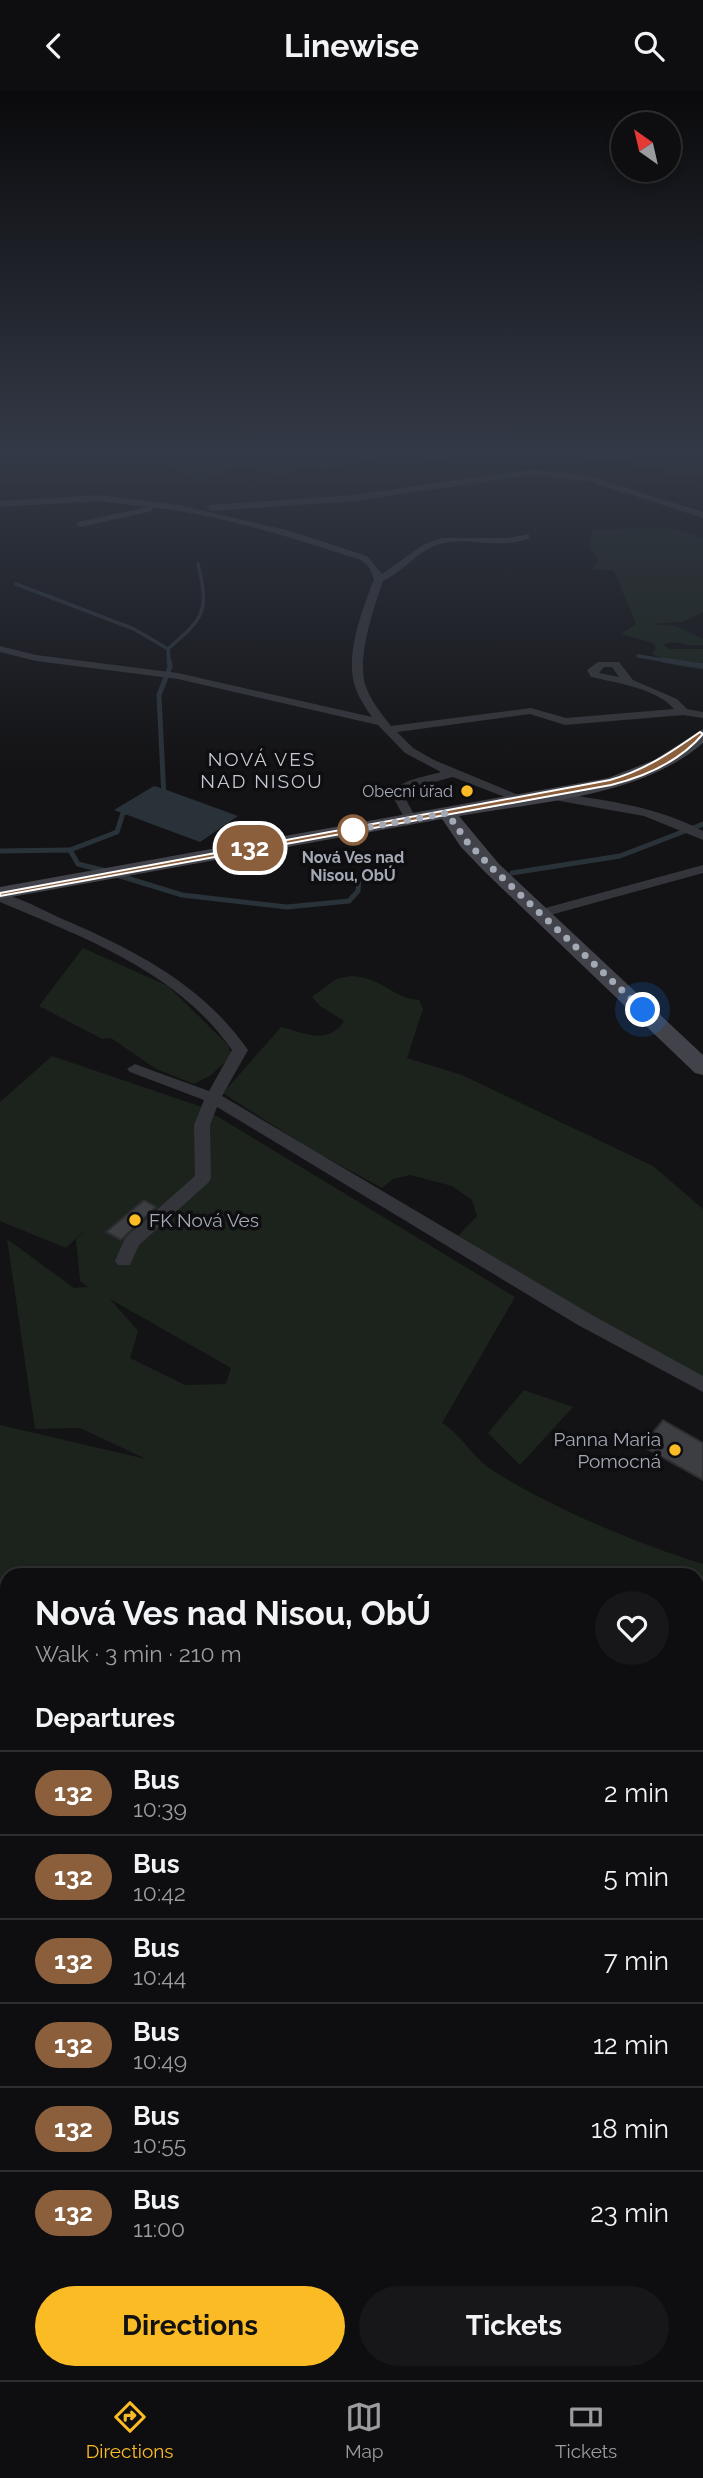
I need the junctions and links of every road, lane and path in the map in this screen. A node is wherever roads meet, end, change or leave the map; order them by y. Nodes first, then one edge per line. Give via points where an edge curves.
1 (357, 555) edge
2 (416, 555) edge
3 (379, 579) junction
4 (0, 649) edge
5 (629, 682) dead end
6 (683, 712) junction
7 (703, 715) edge
8 (386, 727) junction
9 (703, 734) edge
10 (453, 773) junction
11 (547, 796) junction
12 (522, 799) junction
13 (447, 813) junction
14 (411, 820) junction
15 (696, 831) edge
16 (703, 869) edge
17 (498, 874) joint
18 (0, 895) edge
19 (543, 913) junction
20 (703, 1068) edge
21 (135, 1069) dead end
22 (213, 1098) junction
23 (124, 1261) dead end
24 (703, 1385) edge

1 - 3 street via 368,561
2 - 3 street
3 - 8 street via 357,676
4 - 8 street via 45,661 116,666 191,679
5 - 6 street via 673,701
6 - 7 street
6 - 8 street via 565,722 531,711
8 - 10 street via 399,744
9 - 11 street via 688,748 641,774
10 - 12 street
10 - 14 street via 404,786 397,793
11 - 12 street
11 - 15 street via 636,810
12 - 13 street
13 - 14 street
13 - 17 street
14 - 18 street
16 - 19 street
17 - 19 street
18 - 22 street via 110,944 170,981 216,1019 240,1050
19 - 20 street
21 - 22 street
22 - 23 street via 202,1125 204,1178 131,1242
22 - 24 street via 573,1313

